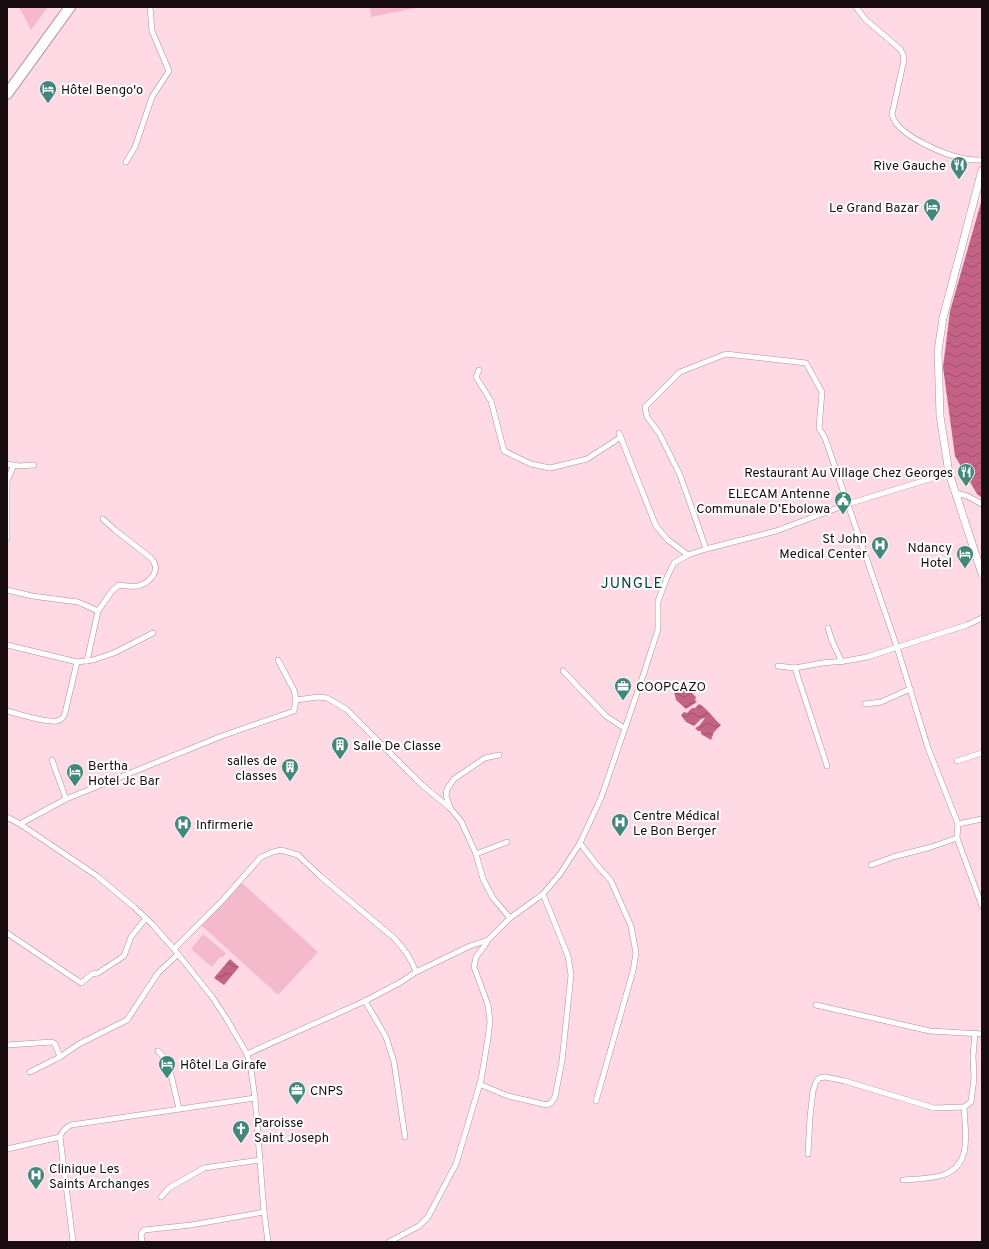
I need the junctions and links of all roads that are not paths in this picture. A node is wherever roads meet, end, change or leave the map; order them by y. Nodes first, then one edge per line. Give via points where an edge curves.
1 (65, 7) edge
2 (70, 7) edge
3 (150, 7) edge
4 (856, 7) edge
5 (62, 19) junction
6 (7, 94) edge
7 (982, 160) edge
8 (126, 162) dead end
9 (982, 170) edge
10 (479, 370) dead end
11 (7, 464) edge
12 (14, 465) junction
13 (34, 465) dead end
14 (949, 473) junction
15 (7, 482) edge
16 (955, 492) junction
17 (848, 504) junction
18 (982, 504) edge
19 (103, 519) dead end
20 (7, 538) edge
21 (706, 549) junction
22 (688, 555) junction
23 (982, 574) edge
24 (7, 590) edge
25 (98, 611) junction
26 (982, 618) edge
27 (828, 628) dead end
28 (153, 633) dead end
29 (7, 645) edge
30 (897, 647) junction
31 (278, 660) dead end
32 (87, 661) junction
33 (77, 662) junction
34 (842, 662) junction
35 (778, 666) dead end
36 (795, 668) junction
37 (563, 671) dead end
38 (910, 689) junction
39 (296, 700) junction
40 (865, 704) dead end
41 (7, 711) edge
42 (624, 728) junction
43 (982, 753) edge
44 (499, 755) dead end
45 (52, 760) dead end
46 (957, 761) dead end
47 (827, 766) dead end
48 (66, 799) junction
49 (450, 808) junction
50 (8, 820) edge
51 (982, 820) edge
52 (20, 824) junction
53 (958, 824) junction
54 (957, 838) junction
55 (507, 842) dead end
56 (580, 843) junction
57 (476, 854) junction
58 (871, 865) dead end
59 (543, 894) junction
60 (982, 906) edge
61 (146, 918) junction
62 (510, 918) junction
63 (7, 933) edge
64 (488, 940) junction
65 (176, 952) junction
66 (416, 972) junction
67 (365, 1001) junction
68 (816, 1004) dead end
69 (975, 1033) junction
70 (982, 1034) edge
71 (7, 1044) edge
72 (158, 1051) dead end
73 (247, 1054) junction
74 (60, 1057) junction
75 (30, 1072) dead end
76 (479, 1084) junction
77 (255, 1098) junction
78 (596, 1101) dead end
79 (964, 1107) junction
80 (179, 1109) junction
81 (60, 1137) junction
82 (406, 1137) dead end
83 (7, 1149) edge
84 (808, 1154) dead end
85 (260, 1160) junction
86 (903, 1180) dead end
87 (161, 1197) dead end
88 (264, 1212) junction
89 (73, 1242) edge
90 (142, 1242) edge
91 (268, 1242) edge
92 (389, 1242) edge

1 - 5 highway
2 - 5 highway
3 - 8 street via 152,31 169,71 152,97 136,146
4 - 7 street via 865,19 903,54 904,60 892,114 897,124 916,140 940,152 966,159
5 - 6 highway
9 - 14 street via 939,338 940,416
10 - 22 street via 476,377 491,401 504,451 524,461 550,468 587,459 620,435 656,526 668,540
11 - 12 street
12 - 13 street
12 - 15 street
14 - 16 street
14 - 17 street
15 - 20 street
16 - 18 street
16 - 23 street
17 - 21 street via 776,531
17 - 21 street via 825,438 819,428 822,392 806,363 726,354 680,372 645,407 647,417 659,433 680,475
17 - 30 street
19 - 25 street via 152,558 156,569 153,577 145,583 115,587
21 - 22 street
22 - 42 street via 674,563 658,601 658,629
24 - 25 street via 78,602
25 - 32 street
26 - 30 street via 968,625
27 - 34 street
28 - 32 street via 114,653
29 - 33 street
30 - 34 street
30 - 38 street
31 - 39 street via 294,690
32 - 33 street
33 - 41 street via 65,713 58,721
34 - 36 street
35 - 36 street
36 - 47 street
37 - 42 street via 606,716
38 - 40 street via 881,702
38 - 53 street via 928,748
39 - 48 street via 294,711 222,736
39 - 49 street via 327,698 346,709 422,785
42 - 56 street via 600,798
43 - 46 street
44 - 49 street via 485,758 454,779 446,795
45 - 48 street
48 - 52 street
49 - 57 street via 461,821
50 - 52 street
51 - 53 street
52 - 61 street via 97,876
53 - 54 street
54 - 58 street
54 - 60 street
55 - 57 street
56 - 59 street via 560,874
56 - 78 street via 611,881 632,926 636,953 633,972
57 - 62 street via 483,879 493,898
59 - 62 street
59 - 76 street via 568,956 571,976 562,1061 555,1097 547,1105 508,1096
61 - 63 street via 131,937 124,956 81,983
61 - 65 street
62 - 64 street
64 - 66 street
64 - 76 street via 474,962 488,1005 490,1021
65 - 66 street via 261,857 281,850 298,856 394,938 411,959
65 - 73 street via 213,998
65 - 74 street via 158,973 127,1020 79,1044
66 - 67 street
67 - 73 street
67 - 82 street via 386,1037 394,1062
68 - 69 street via 930,1031
69 - 70 street
69 - 79 street via 971,1102
71 - 74 street via 52,1042
72 - 80 street via 168,1062
73 - 77 street
74 - 75 street
76 - 92 street via 456,1164 428,1217 419,1226
77 - 80 street
77 - 85 street
79 - 84 street via 934,1108 825,1076 819,1078 813,1091
79 - 86 street via 965,1145 960,1164 942,1175
80 - 81 street via 70,1125 62,1131
81 - 83 street
81 - 89 street
85 - 87 street via 204,1168 169,1188
85 - 88 street
88 - 90 street via 191,1225 144,1230 141,1234
88 - 91 street

